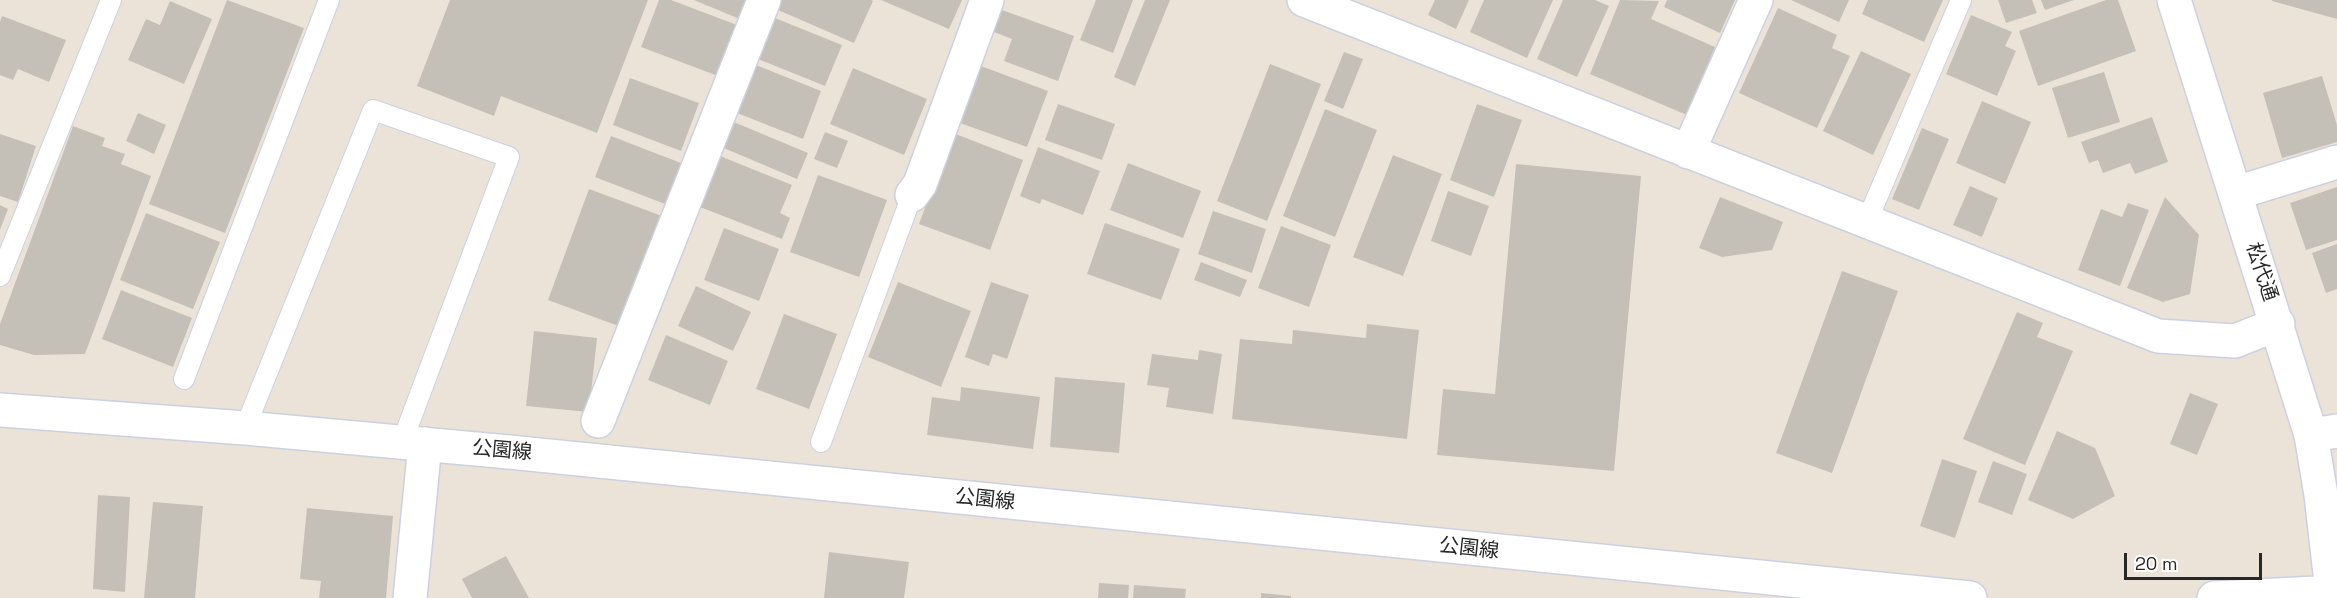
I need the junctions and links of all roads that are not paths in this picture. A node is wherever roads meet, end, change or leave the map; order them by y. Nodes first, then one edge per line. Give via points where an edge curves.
1 (111, 0) edge
2 (329, 0) edge
3 (764, 0) edge
4 (987, 0) edge
5 (1304, 0) edge
6 (1756, 0) edge
7 (1961, 0) edge
8 (2174, 0) edge
9 (1343, 7) edge
10 (1688, 152) junction
11 (2337, 162) edge
12 (2236, 193) junction
13 (912, 195) joint
14 (1867, 220) junction
15 (0, 276) edge
16 (2278, 324) junction
17 (184, 379) dead end
18 (0, 410) edge
19 (598, 421) dead end
20 (245, 428) junction
21 (2324, 433) edge
22 (821, 442) dead end
23 (413, 443) junction
24 (2334, 592) edge
25 (2235, 597) edge
26 (410, 598) edge
27 (1970, 598) edge
28 (2214, 598) edge

1 - 15 lane
2 - 17 lane
3 - 19 street
4 - 13 street via 920,184
5 - 9 street
6 - 10 street
7 - 14 lane
8 - 12 street, 松代通
9 - 10 street
10 - 14 street
11 - 12 street
12 - 16 street, 松代通
13 - 22 lane
14 - 16 street via 2158,336 2235,341
16 - 21 street, 松代通
18 - 20 street, 公園線
20 - 23 street, 公園線
20 - 23 lane via 373,110 509,157
21 - 24 street, 松代通 via 2327,549
23 - 26 street
23 - 27 street, 公園線
24 - 25 street
25 - 28 street

